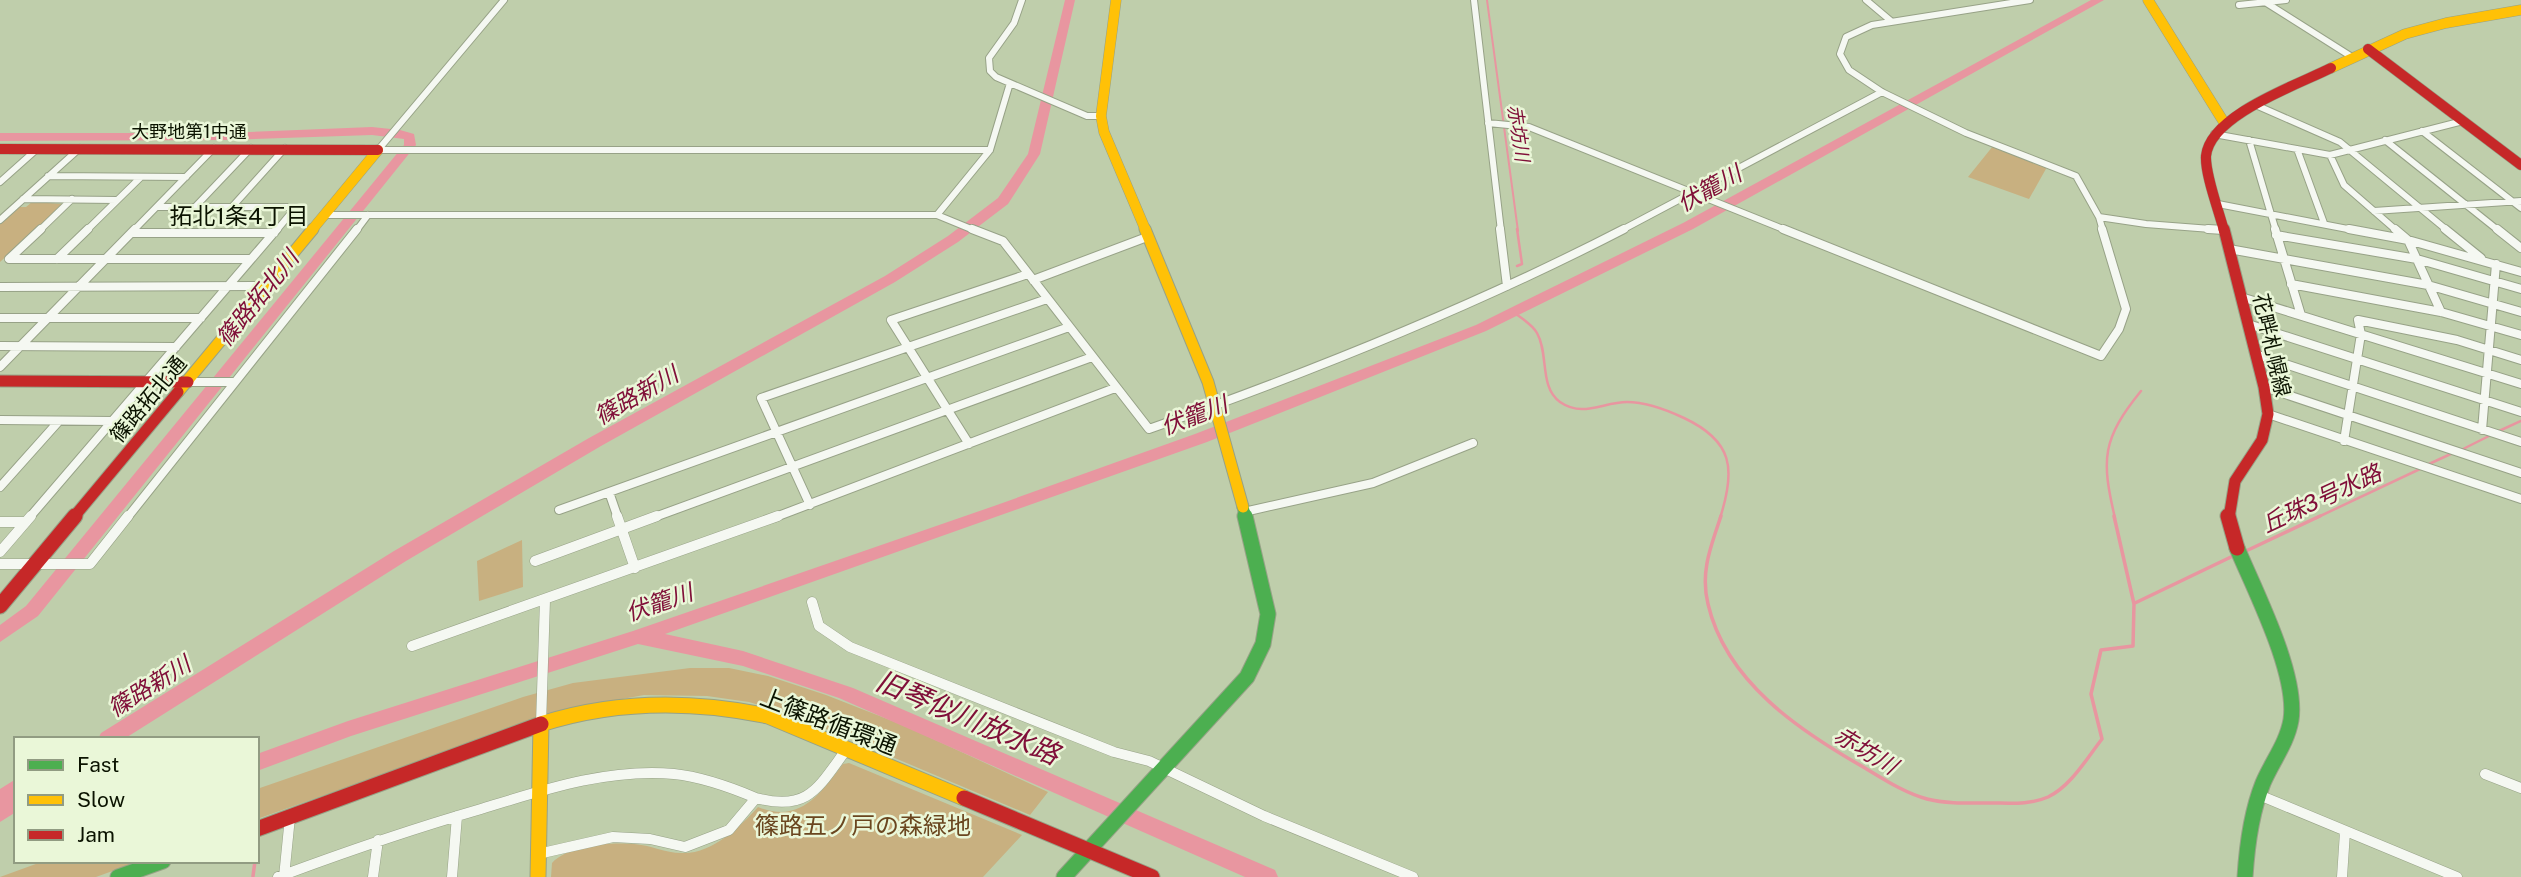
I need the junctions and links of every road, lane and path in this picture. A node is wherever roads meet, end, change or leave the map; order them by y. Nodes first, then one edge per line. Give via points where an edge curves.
1 (504, 0) edge
2 (1022, 0) edge
3 (1116, 0) edge
4 (1474, 0) edge
5 (1866, 0) edge
6 (2030, 0) edge
7 (2148, 0) edge
8 (2279, 0) edge
9 (2286, 0) edge
10 (2250, 2) edge
11 (2265, 2) junction
12 (2239, 5) dead end
13 (2521, 10) edge
14 (1891, 21) junction
15 (2368, 49) junction
16 (2352, 57) junction
17 (1014, 84) junction
18 (1886, 94) junction
19 (2258, 106) junction
20 (1101, 116) junction
21 (2463, 121) junction
22 (1488, 123) junction
23 (2225, 124) junction
24 (2422, 131) junction
25 (2214, 134) junction
26 (2249, 140) junction
27 (2385, 140) junction
28 (80, 148) junction
29 (214, 148) junction
30 (251, 148) junction
31 (285, 148) junction
32 (0, 149) edge
33 (37, 149) junction
34 (990, 149) junction
35 (2297, 149) junction
36 (378, 150) junction
37 (2350, 150) junction
38 (2330, 155) junction
39 (2521, 165) edge
40 (48, 176) junction
41 (141, 177) junction
42 (186, 177) junction
43 (0, 182) edge
44 (1695, 194) junction
45 (23, 199) junction
46 (72, 199) junction
47 (117, 200) junction
48 (2517, 202) edge
49 (2217, 204) junction
50 (2468, 205) junction
51 (157, 207) junction
52 (195, 207) junction
53 (232, 207) junction
54 (2420, 208) junction
55 (2521, 208) edge
56 (2374, 211) junction
57 (2269, 213) junction
58 (326, 215) junction
59 (365, 215) junction
60 (937, 215) junction
61 (2099, 216) junction
62 (0, 220) edge
63 (2324, 223) junction
64 (2224, 230) junction
65 (132, 233) junction
66 (274, 233) junction
67 (2276, 235) junction
68 (1147, 237) junction
69 (2408, 240) junction
70 (2229, 248) junction
71 (2521, 248) edge
72 (57, 259) junction
73 (251, 259) junction
74 (2284, 259) junction
75 (2417, 259) junction
76 (105, 260) junction
77 (2483, 260) junction
78 (2496, 264) junction
79 (2521, 272) edge
80 (1031, 277) junction
81 (2494, 281) junction
82 (2291, 284) junction
83 (2428, 285) junction
84 (267, 286) junction
85 (1507, 286) junction
86 (0, 287) edge
87 (78, 287) junction
88 (228, 287) junction
89 (2521, 289) edge
90 (2241, 297) junction
91 (1047, 299) junction
92 (2493, 303) junction
93 (2441, 312) junction
94 (2521, 312) edge
95 (2301, 315) junction
96 (0, 318) edge
97 (48, 318) junction
98 (201, 318) junction
99 (2248, 324) junction
100 (2491, 326) junction
101 (1069, 327) junction
102 (2361, 334) junction
103 (2521, 335) edge
104 (0, 346) edge
105 (20, 346) junction
106 (176, 348) junction
107 (908, 348) junction
108 (2489, 350) junction
109 (2255, 354) junction
110 (1091, 357) junction
111 (2357, 359) junction
112 (2521, 360) edge
113 (0, 367) edge
114 (2488, 374) junction
115 (929, 378) junction
116 (0, 381) edge
117 (146, 382) junction
118 (188, 382) junction
119 (232, 382) junction
120 (2521, 384) edge
121 (2264, 387) junction
122 (2353, 387) junction
123 (1115, 388) junction
124 (2486, 400) junction
125 (1215, 406) junction
126 (948, 410) junction
127 (2521, 412) edge
128 (2268, 415) junction
129 (2348, 415) junction
130 (59, 421) junction
131 (113, 421) junction
132 (1, 422) edge
133 (2486, 431) junction
134 (777, 433) junction
135 (2344, 441) junction
136 (2521, 442) edge
137 (1473, 443) dead end
138 (969, 444) junction
139 (793, 466) junction
140 (2521, 473) edge
141 (0, 487) edge
142 (609, 492) junction
143 (2521, 499) edge
144 (810, 505) junction
145 (559, 510) dead end
146 (1244, 512) junction
147 (0, 522) edge
148 (26, 522) junction
149 (622, 529) junction
150 (0, 552) edge
151 (535, 561) dead end
152 (0, 564) edge
153 (35, 564) junction
154 (635, 568) junction
155 (545, 600) junction
156 (812, 603) dead end
157 (1, 604) edge
158 (412, 646) dead end
159 (541, 724) junction
160 (846, 750) junction
161 (1164, 769) junction
162 (2485, 774) dead end
163 (2521, 788) edge
164 (540, 791) junction
165 (2259, 795) junction
166 (756, 798) junction
167 (457, 816) junction
168 (290, 817) junction
169 (259, 828) edge
170 (2345, 832) junction
171 (377, 840) junction
172 (1088, 850) junction
173 (538, 854) junction
174 (157, 863) edge
175 (282, 876) edge
176 (118, 877) edge
177 (373, 877) edge
178 (452, 877) edge
179 (538, 877) edge
180 (1064, 877) edge
181 (1153, 877) edge
182 (1413, 877) edge
183 (2245, 877) edge
184 (2342, 877) edge
185 (2457, 877) edge

1 - 36 street
2 - 17 street via 1013,24 986,65 996,77
3 - 20 street
4 - 22 street
5 - 14 street
6 - 14 street
7 - 23 street
8 - 9 street
8 - 11 street
10 - 11 street
10 - 12 street
11 - 16 street
13 - 15 street via 2426,28
14 - 18 street via 1852,32 1840,54 1849,70
15 - 16 street
15 - 21 street
16 - 19 street
17 - 20 street via 1084,114
17 - 34 street
18 - 44 street via 1840,112
18 - 61 street via 2076,176
19 - 23 street
19 - 37 street
20 - 68 street via 1107,144
21 - 24 street
21 - 39 street
22 - 44 street via 1529,127
22 - 85 street
23 - 25 street
24 - 27 street
24 - 48 street
25 - 26 street
25 - 49 street, 花畔札幌線 via 2206,160
26 - 35 street
26 - 57 street
27 - 37 street
27 - 50 street
28 - 29 street, 大野地第1中通
28 - 33 street, 大野地第1中通
28 - 40 street
29 - 30 street, 大野地第1中通
29 - 42 street
30 - 31 street, 大野地第1中通
30 - 52 street
31 - 36 street, 大野地第1中通
31 - 53 street
32 - 33 street, 大野地第1中通
33 - 43 street
34 - 36 street
34 - 60 street
35 - 38 street
35 - 63 street
36 - 58 street, 篠路拓北通
37 - 38 street
37 - 54 street
38 - 56 street via 2344,186
40 - 41 street
40 - 45 street
41 - 42 street
41 - 47 street
42 - 51 street
44 - 61 street via 2101,356 2126,309
44 - 85 street
45 - 46 street
45 - 62 street
46 - 47 street
46 - 72 street via 9,259
47 - 72 street
48 - 50 street
48 - 55 street
49 - 57 street
49 - 64 street, 花畔札幌線
50 - 54 street
50 - 71 street
51 - 52 street
51 - 65 street
52 - 53 street
53 - 66 street via 296,207
54 - 56 street
54 - 77 street
56 - 69 street
57 - 63 street
57 - 67 street
58 - 59 street
58 - 84 street, 篠路拓北通
59 - 60 street
59 - 119 street
60 - 80 street via 1000,240
61 - 64 street
63 - 69 street
64 - 70 street, 花畔札幌線
65 - 66 street
65 - 76 street
66 - 73 street
67 - 74 street
67 - 75 street
68 - 80 street
68 - 125 street via 1187,327
69 - 75 street
69 - 77 street
70 - 74 street
70 - 90 street, 花畔札幌線
72 - 76 street
73 - 76 street
73 - 88 street
74 - 82 street
74 - 83 street
75 - 81 street
75 - 83 street
76 - 87 street
77 - 78 street
78 - 79 street
78 - 81 street
80 - 91 street
80 - 107 street via 891,320
81 - 89 street
81 - 92 street
82 - 93 street
82 - 95 street
83 - 92 street
83 - 93 street
84 - 88 street
84 - 118 street, 篠路拓北通
85 - 125 street
86 - 87 street
87 - 88 street
87 - 97 street
88 - 98 street
90 - 95 street
90 - 99 street, 花畔札幌線
91 - 101 street
91 - 107 street
92 - 94 street
92 - 100 street
93 - 100 street
95 - 102 street
96 - 97 street
97 - 98 street
97 - 105 street
98 - 106 street
99 - 109 street, 花畔札幌線
99 - 111 street
100 - 103 street
100 - 108 street
101 - 110 street
101 - 115 street
102 - 108 street via 2358,320
102 - 111 street
102 - 114 street
104 - 105 street
105 - 106 street
105 - 113 street
106 - 117 street
107 - 115 street
107 - 134 street via 761,398
108 - 112 street
108 - 114 street
109 - 121 street, 花畔札幌線
109 - 122 street
110 - 123 street
110 - 126 street
111 - 122 street
111 - 124 street
114 - 120 street
114 - 124 street
115 - 126 street
115 - 134 street
116 - 117 street
117 - 118 street
117 - 131 street
118 - 119 street
118 - 153 street, 篠路拓北通
119 - 153 street via 90,564
121 - 128 street, 花畔札幌線
121 - 129 street
122 - 129 street
122 - 133 street
123 - 125 street via 1149,429
123 - 138 street
124 - 127 street
124 - 133 street
125 - 146 street
126 - 138 street
126 - 139 street
128 - 135 street
128 - 165 street, 花畔札幌線 via 2262,440 2231,492 2228,515 2286,674 2292,711 2283,747
129 - 135 street
129 - 140 street
130 - 131 street
130 - 132 street
130 - 141 street
131 - 148 street
133 - 136 street
134 - 139 street
134 - 142 street
135 - 143 street
137 - 146 street via 1357,488
138 - 144 street
139 - 144 street
139 - 149 street
142 - 145 street
142 - 149 street
144 - 154 street
146 - 161 street via 1268,614 1263,644 1247,677
147 - 148 street
148 - 150 street
149 - 151 street
149 - 154 street
152 - 153 street
153 - 157 street, 篠路拓北通
154 - 155 street
155 - 158 street
155 - 159 street
156 - 161 street via 819,626 850,647
159 - 160 street, 上篠路循環通 via 643,702 693,702 768,716
159 - 164 street
159 - 168 street, 上篠路循環通
160 - 166 street via 810,797 780,806
160 - 172 street, 上篠路循環通
161 - 172 street
161 - 182 street
162 - 163 street
164 - 166 street via 628,773 674,774 712,780
164 - 167 street
164 - 173 street
165 - 170 street
165 - 183 street, 花畔札幌線 via 2248,829
166 - 173 street via 729,830 685,847 613,837
167 - 171 street
167 - 178 street
168 - 169 street, 上篠路循環通
168 - 175 street
170 - 184 street
170 - 185 street
171 - 175 street
171 - 177 street
172 - 180 street
172 - 181 street, 上篠路循環通
173 - 179 street
174 - 176 street

